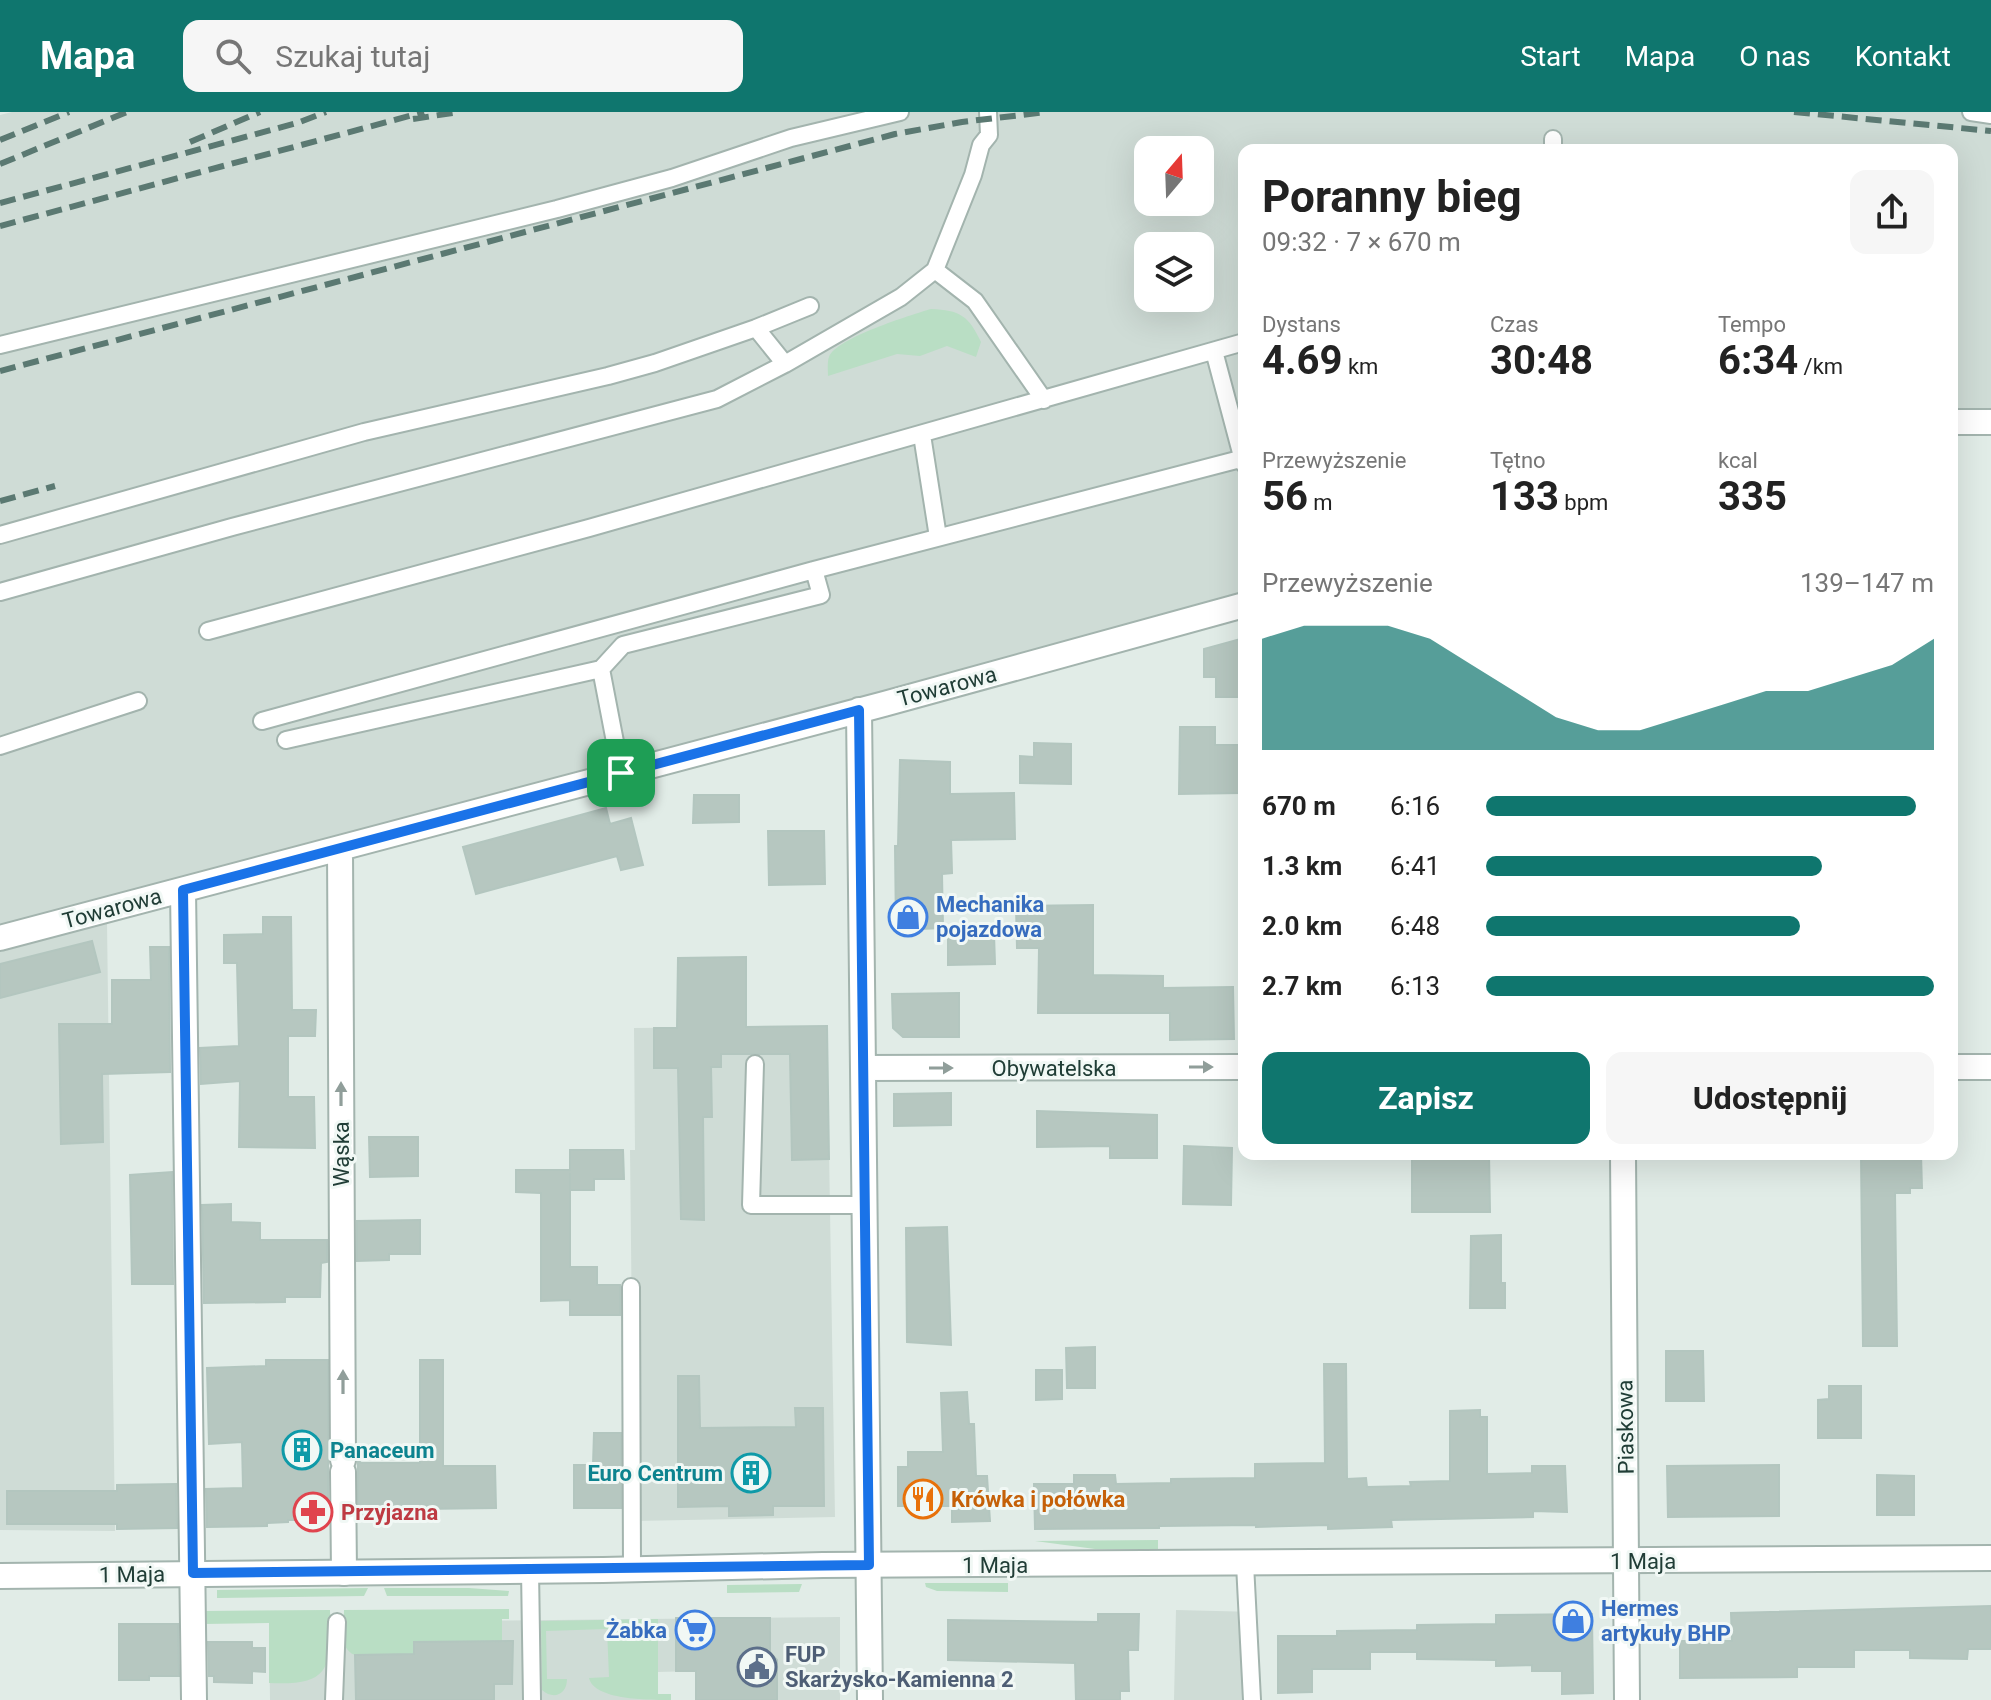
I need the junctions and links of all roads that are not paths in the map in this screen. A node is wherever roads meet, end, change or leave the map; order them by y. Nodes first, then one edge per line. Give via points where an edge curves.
1 (900, 112) edge
2 (988, 112) edge
3 (1971, 112) edge
4 (1991, 115) edge
5 (935, 270) junction
6 (810, 306) dead end
7 (756, 328) junction
8 (1238, 344) edge
9 (0, 345) edge
10 (1214, 351) junction
11 (785, 364) junction
12 (1044, 400) junction
13 (1958, 422) edge
14 (1991, 422) edge
15 (922, 435) junction
16 (1238, 438) edge
17 (1238, 462) edge
18 (0, 535) edge
19 (938, 537) junction
20 (814, 570) junction
21 (0, 592) edge
22 (1238, 607) edge
23 (208, 631) dead end
24 (601, 669) junction
25 (138, 701) dead end
26 (859, 710) junction
27 (262, 721) dead end
28 (286, 740) dead end
29 (0, 746) edge
30 (621, 773) junction
31 (340, 848) junction
32 (183, 890) junction
33 (0, 938) edge
34 (755, 1064) dead end
35 (1238, 1067) edge
36 (1958, 1067) edge
37 (1991, 1067) edge
38 (863, 1068) junction
39 (1623, 1160) edge
40 (864, 1205) junction
41 (631, 1287) dead end
42 (1991, 1558) edge
43 (1626, 1561) junction
44 (1245, 1564) junction
45 (869, 1565) junction
46 (632, 1569) junction
47 (530, 1570) junction
48 (193, 1573) junction
49 (344, 1573) junction
50 (0, 1576) edge
51 (337, 1622) dead end
52 (194, 1700) edge
53 (334, 1700) edge
54 (532, 1700) edge
55 (870, 1700) edge
56 (1252, 1700) edge
57 (1627, 1700) edge

1 - 9 lane via 791,138 557,209
2 - 5 lane via 989,135
3 - 4 lane
5 - 11 lane via 901,297
5 - 12 lane via 975,301
6 - 7 lane
7 - 11 lane
7 - 18 lane via 620,373 364,432
8 - 10 lane
10 - 12 lane
10 - 16 lane
11 - 21 lane via 717,399
12 - 15 lane
13 - 14 street
15 - 19 lane
15 - 23 lane
17 - 19 lane
19 - 20 lane
20 - 24 lane via 821,595 623,645
20 - 27 lane
22 - 26 street, Towarowa
24 - 28 lane
24 - 30 lane
25 - 29 lane
26 - 30 street, Towarowa
26 - 38 street
30 - 31 street, Towarowa
31 - 32 street, Towarowa
49 -> 31 street, Wąska
32 - 33 street, Towarowa
32 - 48 street
34 - 40 lane via 751,1205
38 -> 35 street, Obywatelska
36 - 37 street
38 - 40 street
39 - 43 street, Piaskowa
40 - 45 street
41 - 46 lane
42 - 43 street, 1 Maja
43 - 44 street, 1 Maja
43 - 57 street, Piaskowa
44 - 45 street, 1 Maja
44 - 56 lane
45 - 46 street, 1 Maja
45 - 55 street
46 - 47 street, 1 Maja
47 - 49 street, 1 Maja
47 - 54 lane
48 - 49 street, 1 Maja
48 - 50 street, 1 Maja
48 - 52 street
51 - 53 lane

